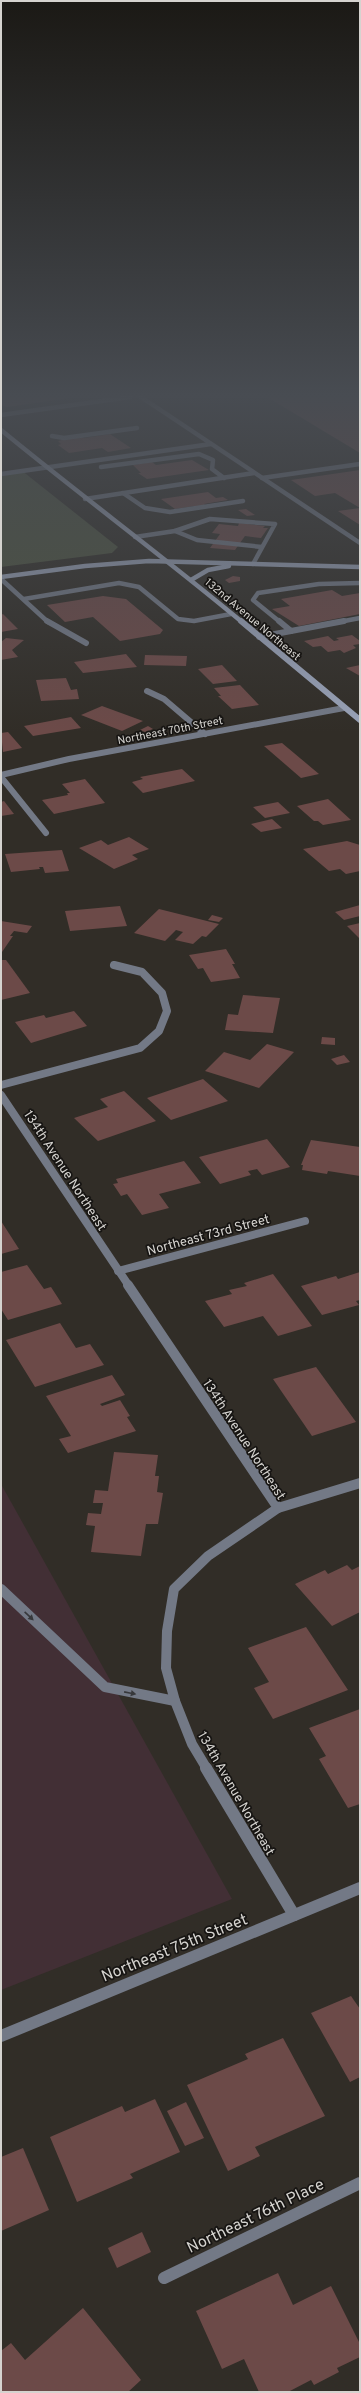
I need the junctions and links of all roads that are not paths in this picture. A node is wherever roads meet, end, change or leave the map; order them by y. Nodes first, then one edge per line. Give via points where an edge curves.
1 (99, 509) edge
2 (149, 509) edge
3 (192, 509) edge
4 (308, 509) edge
5 (175, 531) junction
6 (135, 536) junction
7 (360, 543) edge
8 (262, 547) junction
9 (169, 561) junction
10 (243, 564) junction
11 (254, 564) junction
12 (360, 568) edge
13 (1, 578) edge
14 (191, 580) junction
15 (360, 583) edge
16 (24, 599) junction
17 (231, 614) junction
18 (360, 618) edge
19 (291, 631) junction
20 (259, 637) junction
21 (86, 644) dead end
22 (147, 691) dead end
23 (344, 708) junction
24 (360, 720) edge
25 (205, 734) junction
26 (1, 776) edge
27 (46, 833) dead end
28 (114, 965) dead end
29 (1, 1085) edge
30 (1, 1095) edge
31 (305, 1221) dead end
32 (118, 1271) junction
33 (360, 1483) edge
34 (278, 1508) junction
35 (1, 1589) edge
36 (174, 1701) junction
37 (360, 1888) edge
38 (294, 1915) junction
39 (1, 2036) edge
40 (360, 2182) edge
41 (164, 2278) dead end

1 - 6 main road, 132nd Avenue Northeast
2 - 3 street via 170,512
4 - 7 street
5 - 6 street
5 - 8 street via 197,540
5 - 8 street via 210,519 275,524
6 - 9 main road, 132nd Avenue Northeast
8 - 11 street
9 - 10 main road
9 - 13 main road via 80,566
9 - 14 main road, 132nd Avenue Northeast
10 - 11 main road
10 - 14 main road via 208,570
11 - 12 main road
13 - 16 street
14 - 17 main road, 132nd Avenue Northeast
15 - 19 street via 319,584 258,593 253,600
16 - 17 street via 119,583 139,586 178,619 194,621
16 - 21 street via 53,626
17 - 20 main road, 132nd Avenue Northeast
18 - 19 street
19 - 20 street
20 - 23 main road, 132nd Avenue Northeast
22 - 25 street via 164,700
23 - 24 main road, 132nd Avenue Northeast
23 - 25 street, Northeast 70th Street
25 - 26 street, Northeast 70th Street
26 - 27 street
28 - 29 street via 142,972 162,993 167,1011 159,1031 140,1048
30 - 32 street, 134th Avenue Northeast
31 - 32 street, Northeast 73rd Street
32 - 34 street, 134th Avenue Northeast
33 - 34 street
34 - 36 street, 134th Avenue Northeast via 208,1556 174,1588 167,1630 166,1668
35 -> 36 street via 105,1688
36 - 38 street, 134th Avenue Northeast via 192,1744
37 - 38 street, Northeast 75th Street
38 - 39 street, Northeast 75th Street
40 - 41 street, Northeast 76th Place

